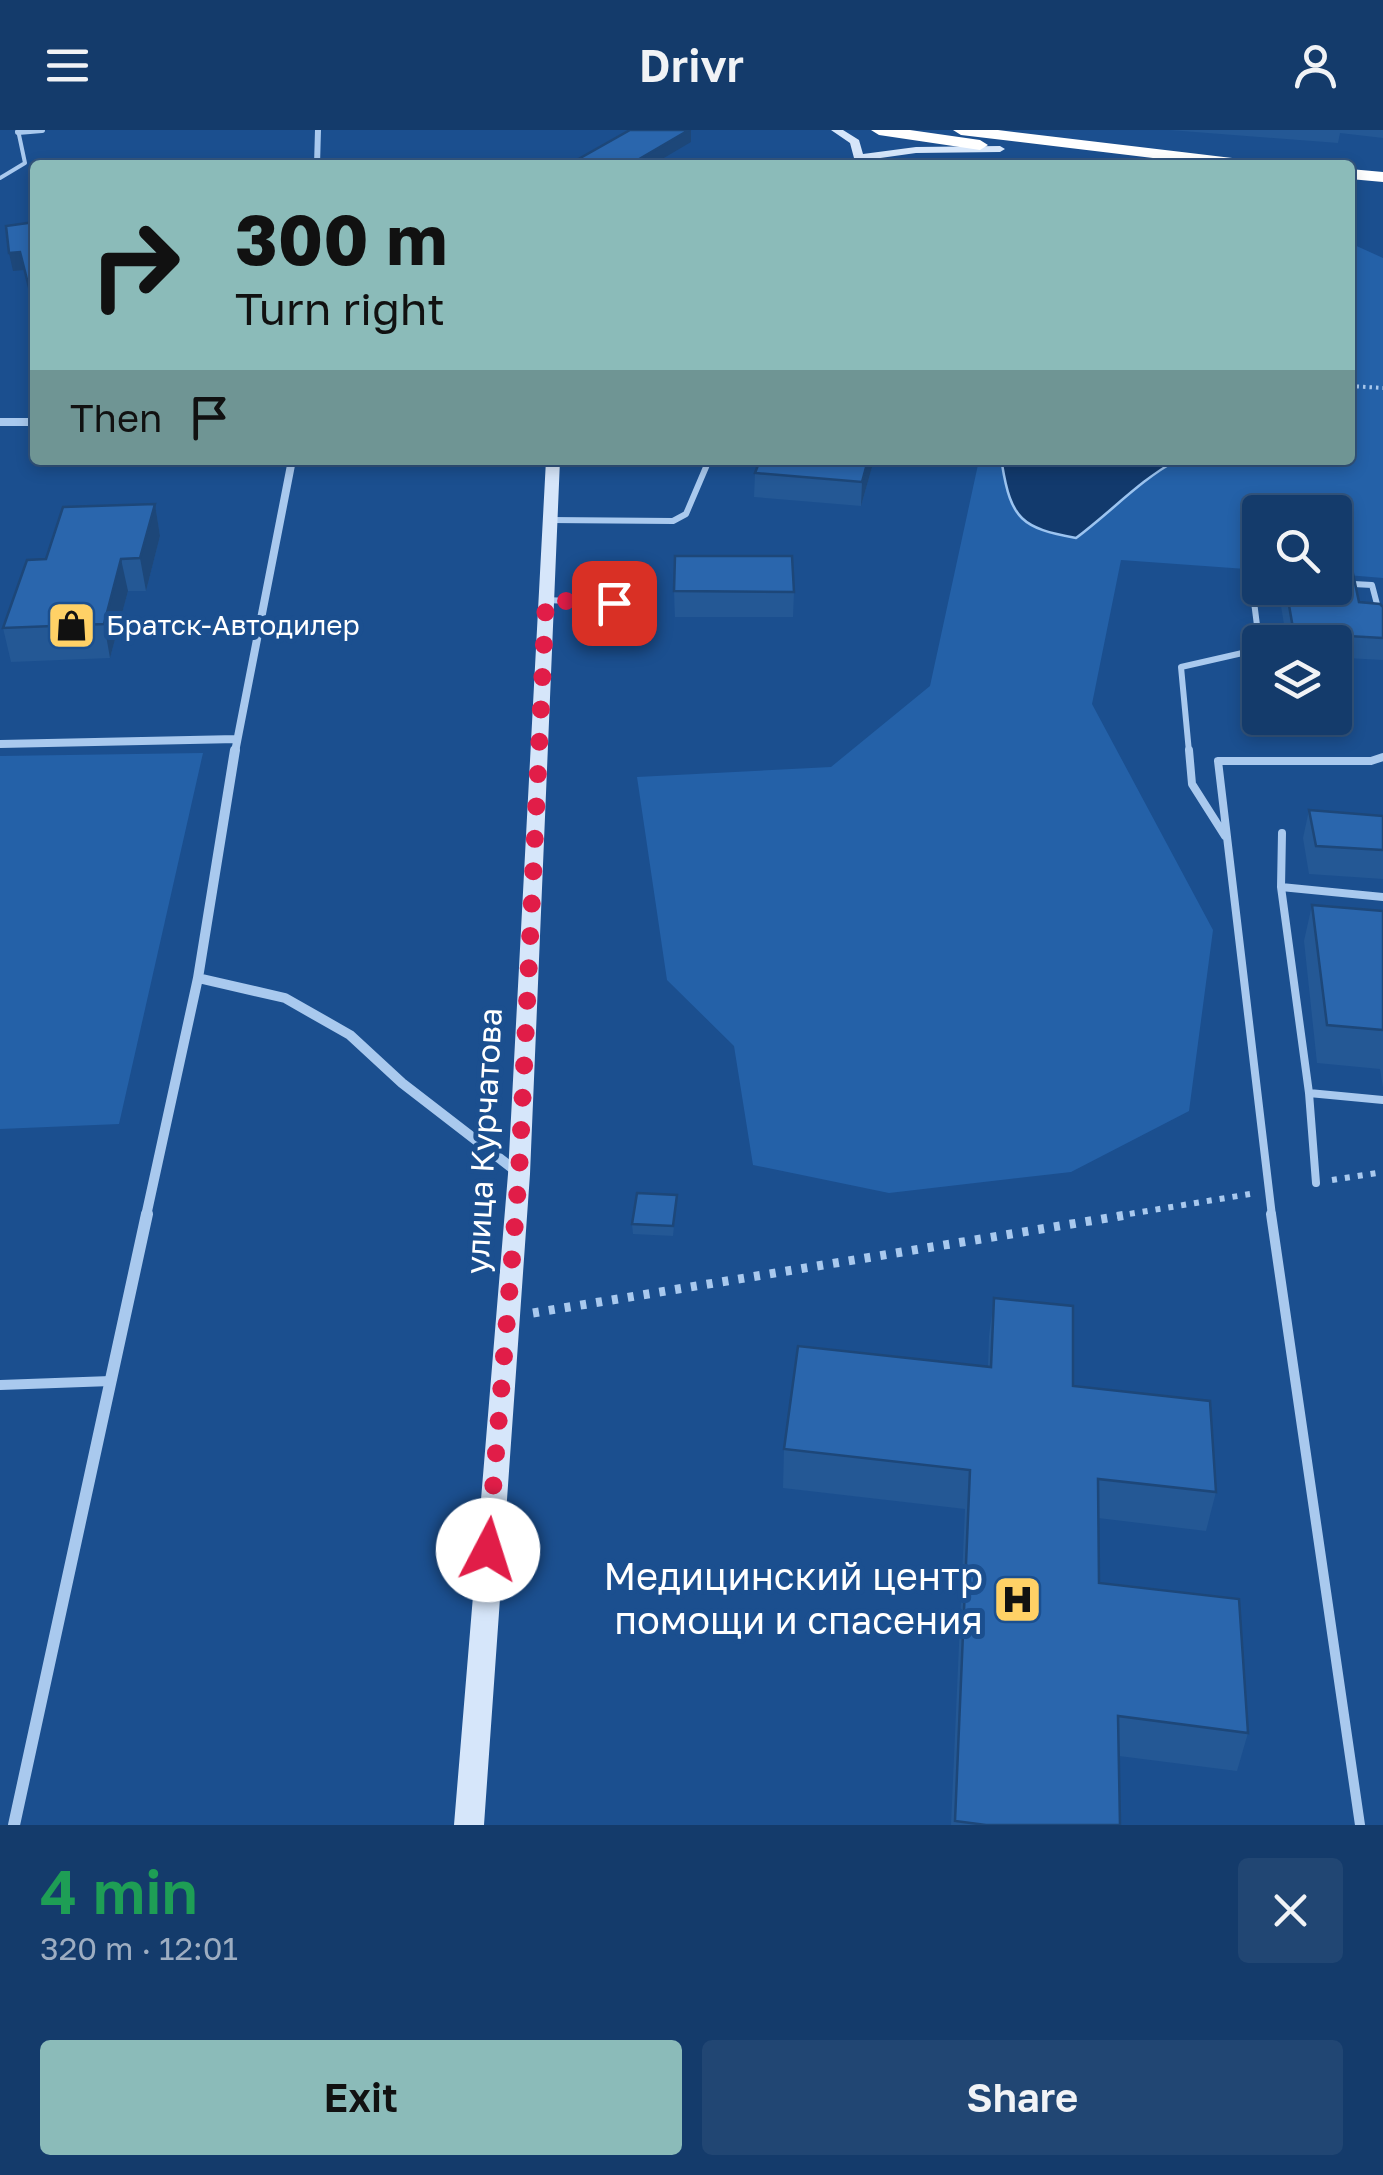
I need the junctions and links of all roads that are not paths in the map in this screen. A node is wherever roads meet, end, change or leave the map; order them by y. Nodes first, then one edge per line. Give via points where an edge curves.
1 (42, 130) edge
2 (318, 130) edge
3 (836, 130) edge
4 (961, 130) edge
5 (983, 130) edge
6 (18, 131) edge
7 (890, 131) edge
8 (1000, 142) junction
9 (318, 160) edge
10 (854, 160) edge
11 (856, 160) edge
12 (864, 160) edge
13 (1093, 160) edge
14 (1195, 160) edge
15 (1355, 175) edge
16 (0, 178) edge
17 (1383, 178) edge
18 (1355, 186) edge
19 (1383, 189) edge
20 (1, 420) edge
21 (30, 422) edge
22 (291, 465) edge
23 (552, 465) edge
24 (706, 465) edge
25 (550, 520) junction
26 (1352, 584) edge
27 (546, 600) junction
28 (649, 604) dead end
29 (1254, 605) edge
30 (1383, 627) edge
31 (237, 739) junction
32 (0, 744) edge
33 (1383, 757) edge
34 (1282, 833) dead end
35 (1228, 840) junction
36 (1281, 887) junction
37 (1383, 897) edge
38 (1286, 930) junction
39 (1306, 932) dead end
40 (198, 978) junction
41 (1308, 1093) junction
42 (1383, 1100) edge
43 (519, 1174) junction
44 (1316, 1183) road end
45 (111, 1381) junction
46 (0, 1385) edge
47 (14, 1825) edge
48 (469, 1825) edge
49 (1360, 1825) edge

1 - 6 street
2 - 9 street
3 - 10 main road via 855,142
4 - 8 highway
5 - 8 street
6 - 16 lane via 24,163
7 - 8 highway
7 - 11 main road
8 - 12 main road
8 - 13 highway
8 - 14 highway
15 - 17 highway
18 - 19 highway
20 - 21 street
22 - 31 street
23 - 25 main road, улица Курчатова
24 - 25 lane via 686,514 673,520
25 - 27 main road, улица Курчатова
26 - 30 lane via 1372,585
27 - 28 lane
27 - 43 main road, улица Курчатова
29 - 35 lane via 1260,648 1181,667 1192,784
31 - 32 street
31 - 40 street
33 - 35 lane via 1218,761
34 - 36 lane
35 - 49 lane via 1268,1191
36 - 37 lane
36 - 38 lane
38 - 39 lane
38 - 41 lane
40 - 43 street via 284,998 350,1035
40 - 45 street
41 - 42 lane
41 - 44 lane
43 - 48 main road, улица Курчатова
45 - 46 lane
45 - 47 street

